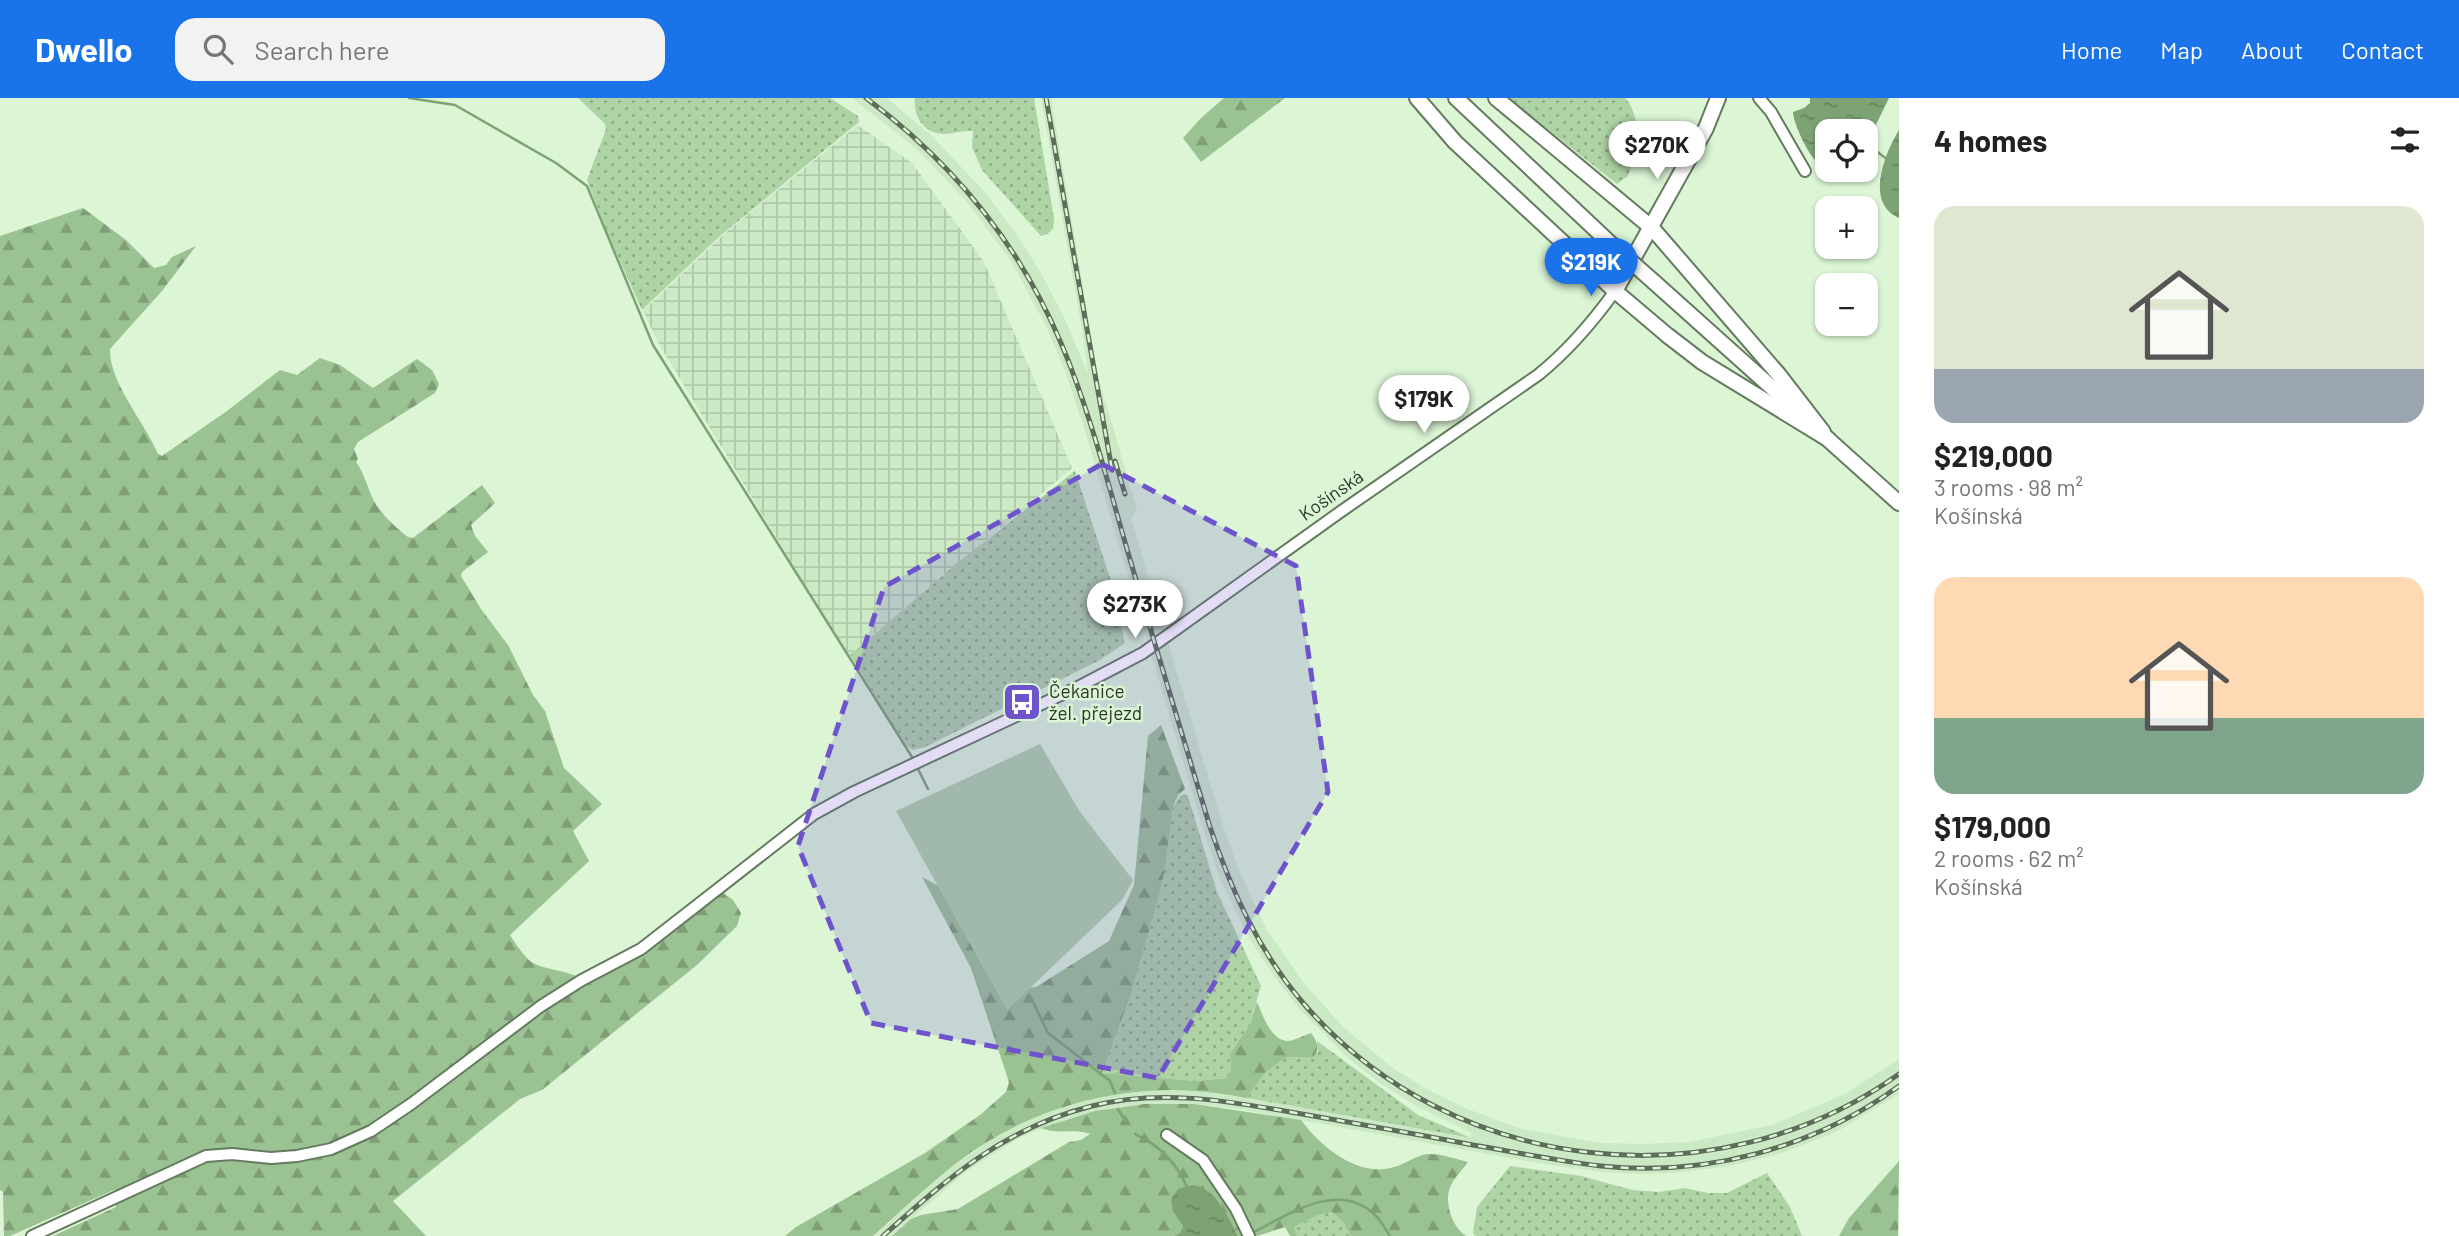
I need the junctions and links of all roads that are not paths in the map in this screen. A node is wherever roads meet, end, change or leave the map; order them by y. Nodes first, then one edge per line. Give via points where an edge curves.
1 (1417, 98) edge
2 (1456, 98) edge
3 (1496, 98) edge
4 (1718, 98) edge
5 (1759, 98) edge
6 (1805, 171) dead end
7 (1652, 228) junction
8 (1615, 291) junction
9 (1828, 439) junction
10 (1899, 503) edge
11 (1167, 1135) dead end
12 (32, 1236) edge
13 (1249, 1236) edge

1 - 8 main road via 1455,142
2 - 9 main road, bridge
3 - 7 main road
4 - 7 main road, Košínská
5 - 6 street via 1772,111
7 - 8 main road, Košínská
7 - 9 main road
8 - 9 main road via 1702,362
8 - 12 street, Košínská via 1565,353 1538,375 1160,642 1114,670 814,814 641,949 541,1006 411,1104 351,1142 297,1156 206,1156
9 - 10 main road
11 - 13 street via 1203,1160

